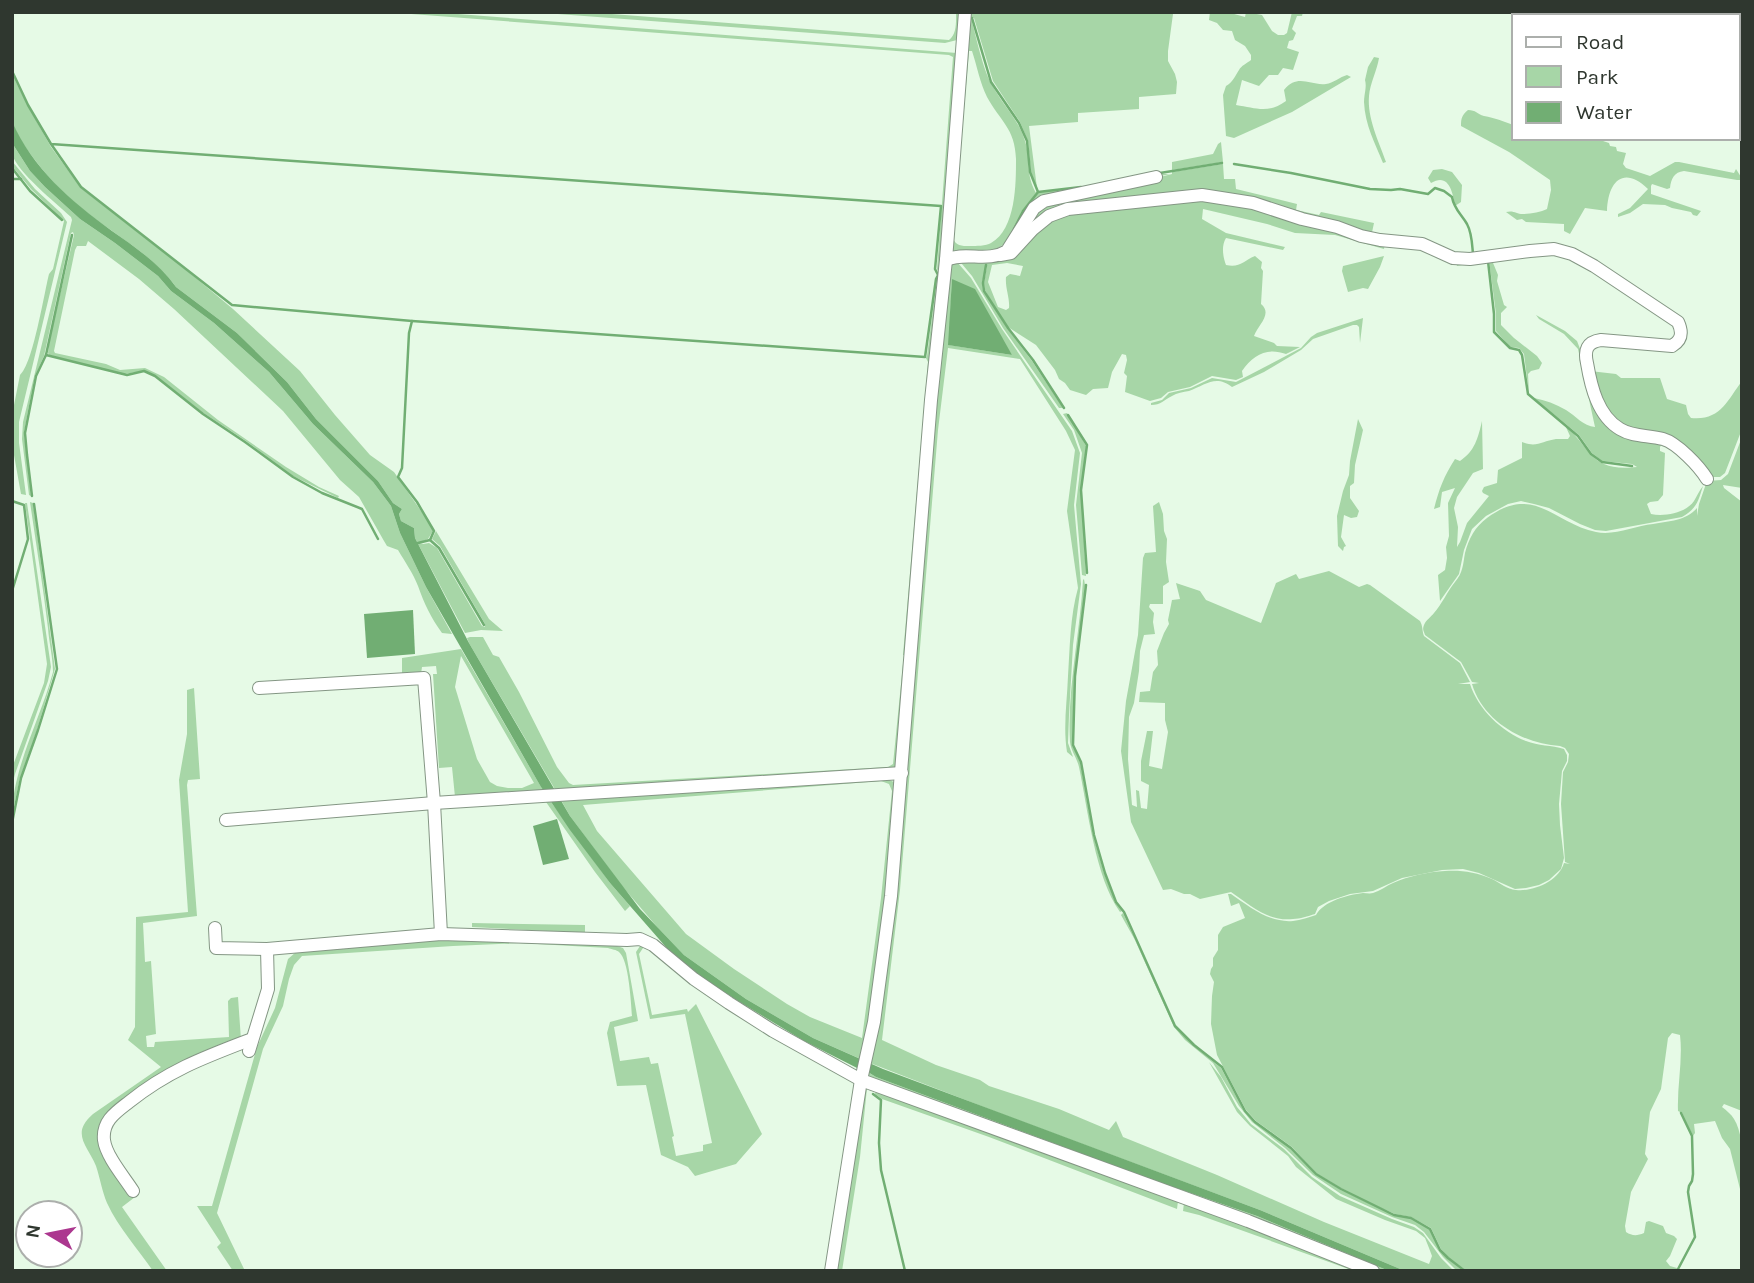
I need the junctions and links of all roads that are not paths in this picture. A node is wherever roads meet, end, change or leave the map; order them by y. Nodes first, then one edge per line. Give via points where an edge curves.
1 (965, 12) edge
2 (1156, 177) dead end
3 (1000, 255) junction
4 (946, 260) junction
5 (1707, 479) dead end
6 (259, 688) dead end
7 (902, 772) junction
8 (434, 803) junction
9 (226, 820) dead end
10 (215, 928) dead end
11 (441, 934) junction
12 (267, 949) junction
13 (862, 1077) junction
14 (133, 1191) dead end
15 (831, 1271) edge
16 (1373, 1271) edge

1 - 4 street
2 - 3 street via 1044,201
3 - 4 street
3 - 5 street via 1011,253 1049,216 1068,209 1202,195 1252,204 1361,236 1422,243 1453,258 1554,249 1572,254 1678,322 1681,336 1672,346 1593,341 1585,354 1589,377 1600,408 1619,429 1671,443
4 - 7 street
6 - 8 street via 424,678
7 - 8 street
7 - 13 street via 891,896
8 - 9 street
8 - 11 street
10 - 12 street via 216,948
11 - 12 street
11 - 13 street via 640,939 773,1031
12 - 14 street via 268,989 251,1045 179,1068 149,1086 106,1124 106,1150
13 - 15 street
13 - 16 street

